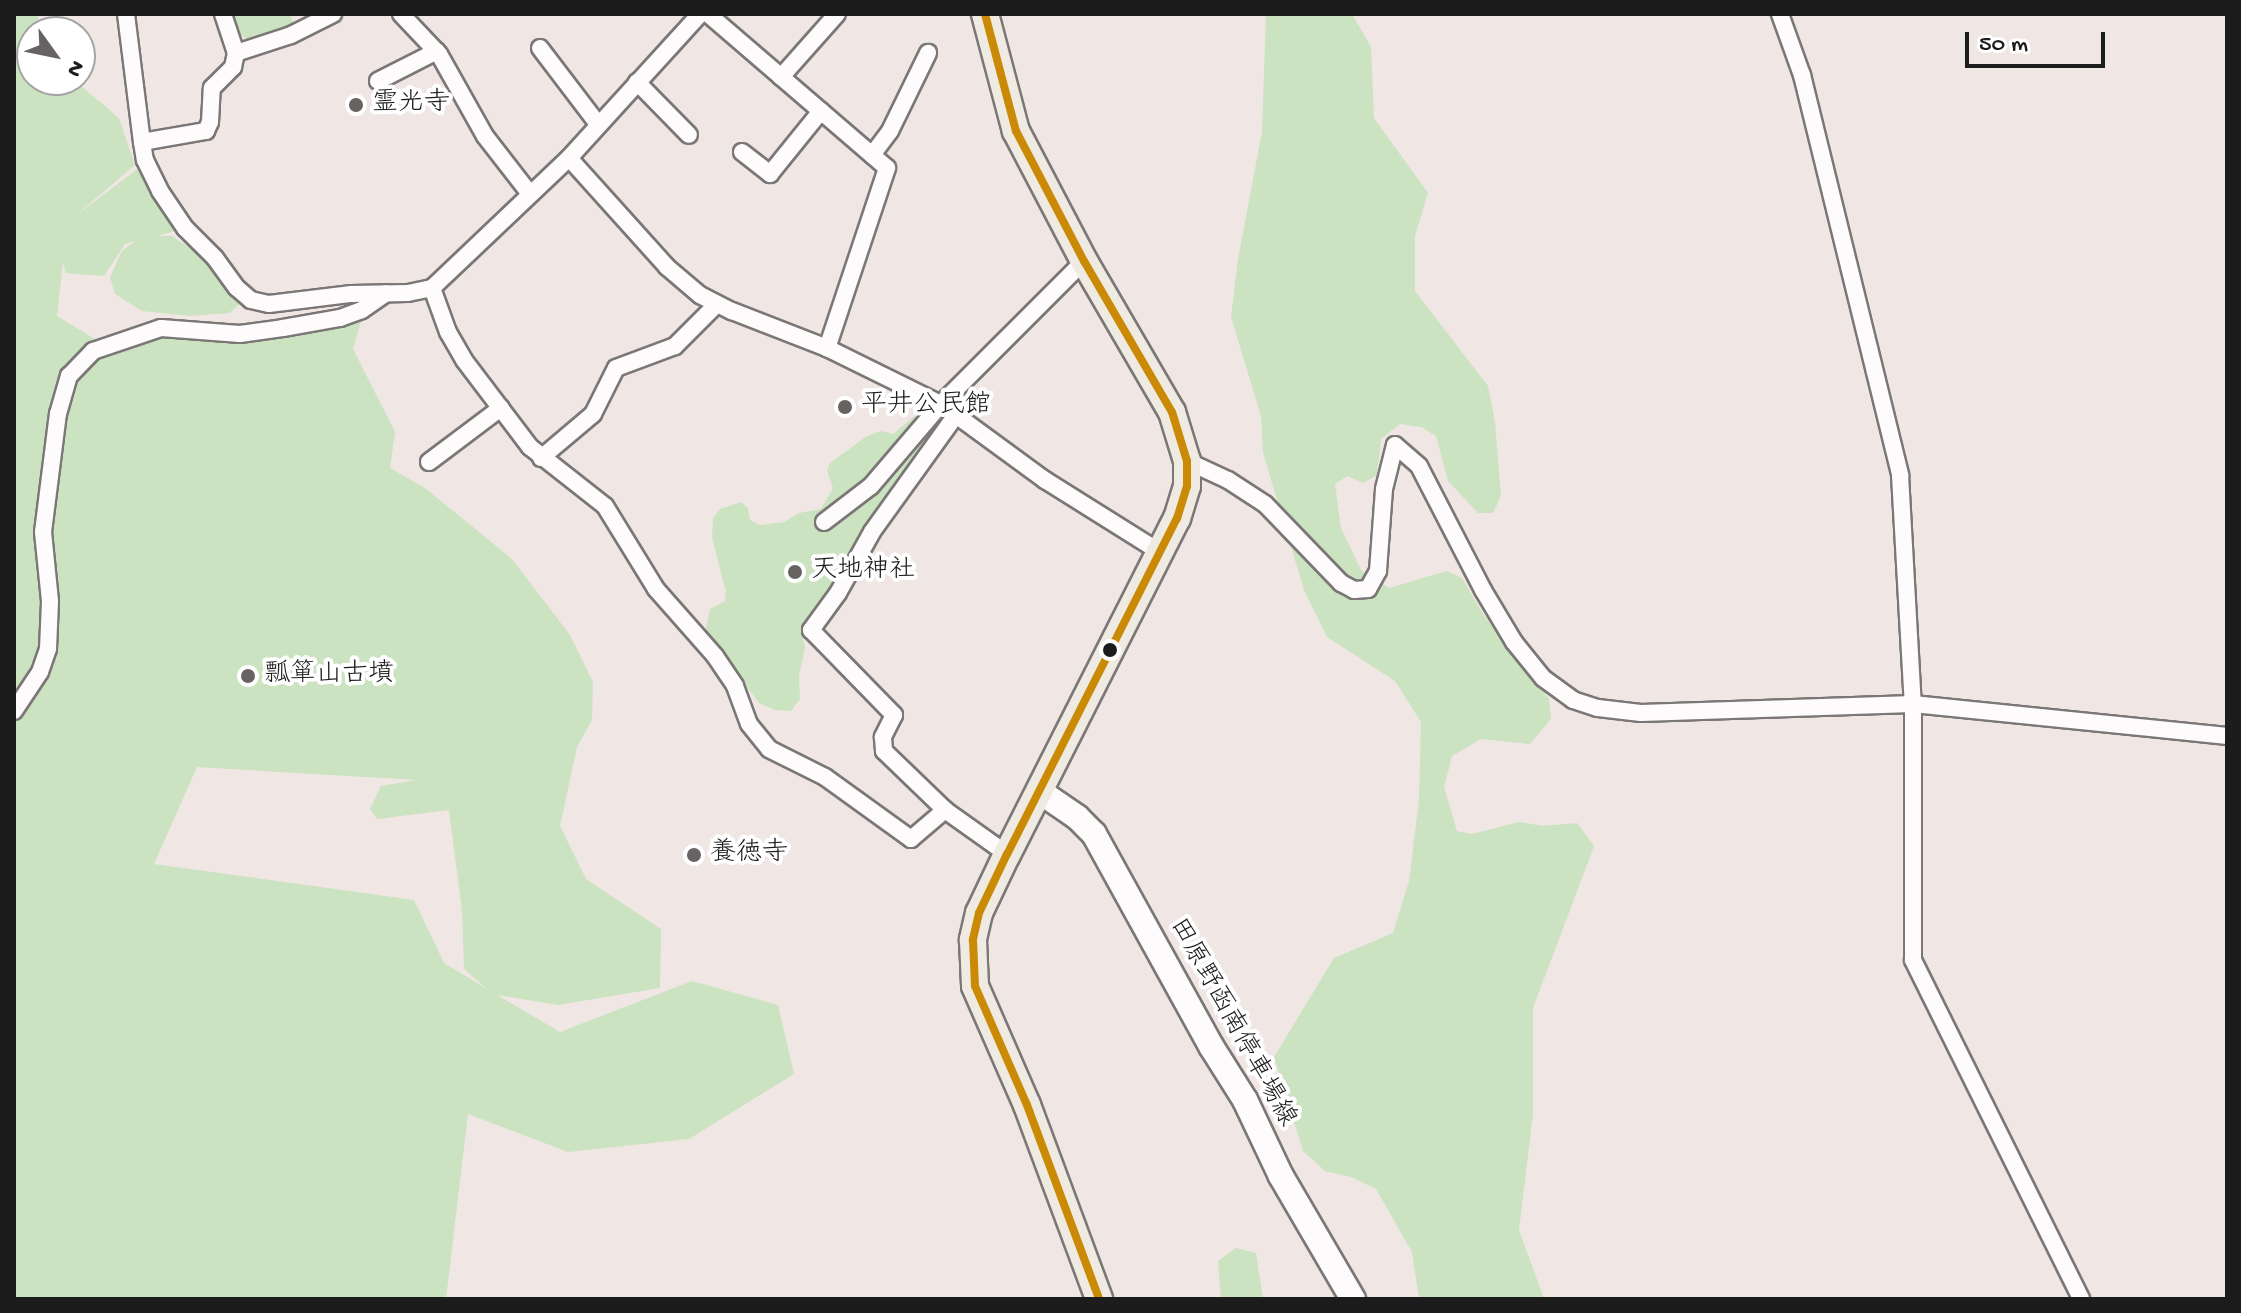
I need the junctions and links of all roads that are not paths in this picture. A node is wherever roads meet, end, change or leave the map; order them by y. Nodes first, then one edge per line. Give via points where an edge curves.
1 (126, 14) edge
2 (223, 14) edge
3 (333, 14) edge
4 (401, 14) edge
5 (700, 14) edge
6 (708, 14) edge
7 (837, 14) edge
8 (985, 14) edge
9 (1780, 14) edge
10 (540, 48) dead end
11 (437, 51) junction
12 (236, 53) junction
13 (928, 53) dead end
14 (781, 77) junction
15 (378, 81) dead end
16 (637, 82) junction
17 (821, 111) junction
18 (598, 124) junction
19 (689, 135) dead end
20 (142, 142) junction
21 (742, 152) dead end
22 (872, 155) junction
23 (569, 158) junction
24 (530, 194) junction
25 (1084, 261) junction
26 (432, 288) junction
27 (386, 293) junction
28 (717, 304) junction
29 (827, 348) junction
30 (941, 404) junction
31 (501, 408) junction
32 (956, 415) junction
33 (541, 458) junction
34 (1187, 461) junction
35 (429, 462) dead end
36 (824, 522) dead end
37 (1160, 552) junction
38 (1913, 704) junction
39 (14, 711) edge
40 (2227, 736) edge
41 (1039, 791) junction
42 (945, 810) junction
43 (1007, 854) junction
44 (1099, 1299) edge
45 (1353, 1299) edge
46 (2081, 1299) edge

1 - 20 street
2 - 12 street
3 - 12 street
4 - 11 street
5 - 16 street
6 - 14 street
7 - 14 street
8 - 25 main road via 1016,131
9 - 38 street via 1802,75 1900,475
10 - 18 street
11 - 15 street
11 - 24 street via 485,136
12 - 20 street via 233,67 212,88 206,131
13 - 22 street via 890,131
14 - 17 street
16 - 18 street
16 - 19 street
17 - 21 street via 770,174
17 - 22 street
18 - 23 street
20 - 27 street via 145,160 173,213 251,300 269,304
22 - 29 street via 887,168
23 - 24 street
23 - 28 street via 667,267
24 - 26 street
25 - 30 street
25 - 34 main road via 1172,412
26 - 27 street
26 - 31 street via 464,360
27 - 39 street via 340,318 283,328 240,334 161,328 93,351 69,376 58,414 43,532 50,601 48,649 40,672
28 - 29 street
28 - 33 street via 675,346 616,368 588,419
29 - 30 street
30 - 32 street
30 - 36 street via 871,486
31 - 33 street
31 - 35 street
32 - 37 street via 1045,480
32 - 42 street via 872,532 811,630 894,715 883,737 884,751
33 - 42 street via 605,506 656,589 715,656 735,686 749,724 769,749 825,777 911,839
34 - 37 main road via 1187,486
34 - 38 street via 1265,504 1341,583 1354,590 1368,589 1378,571 1384,489 1395,445 1419,466 1514,642 1543,678 1573,700 1641,713
37 - 41 main road
38 - 40 street
38 - 46 street via 1913,960
41 - 43 main road
41 - 45 main road, 田原野函南停車場線 via 1094,834
42 - 43 street
43 - 44 main road via 979,913 973,940 975,986 1027,1105

